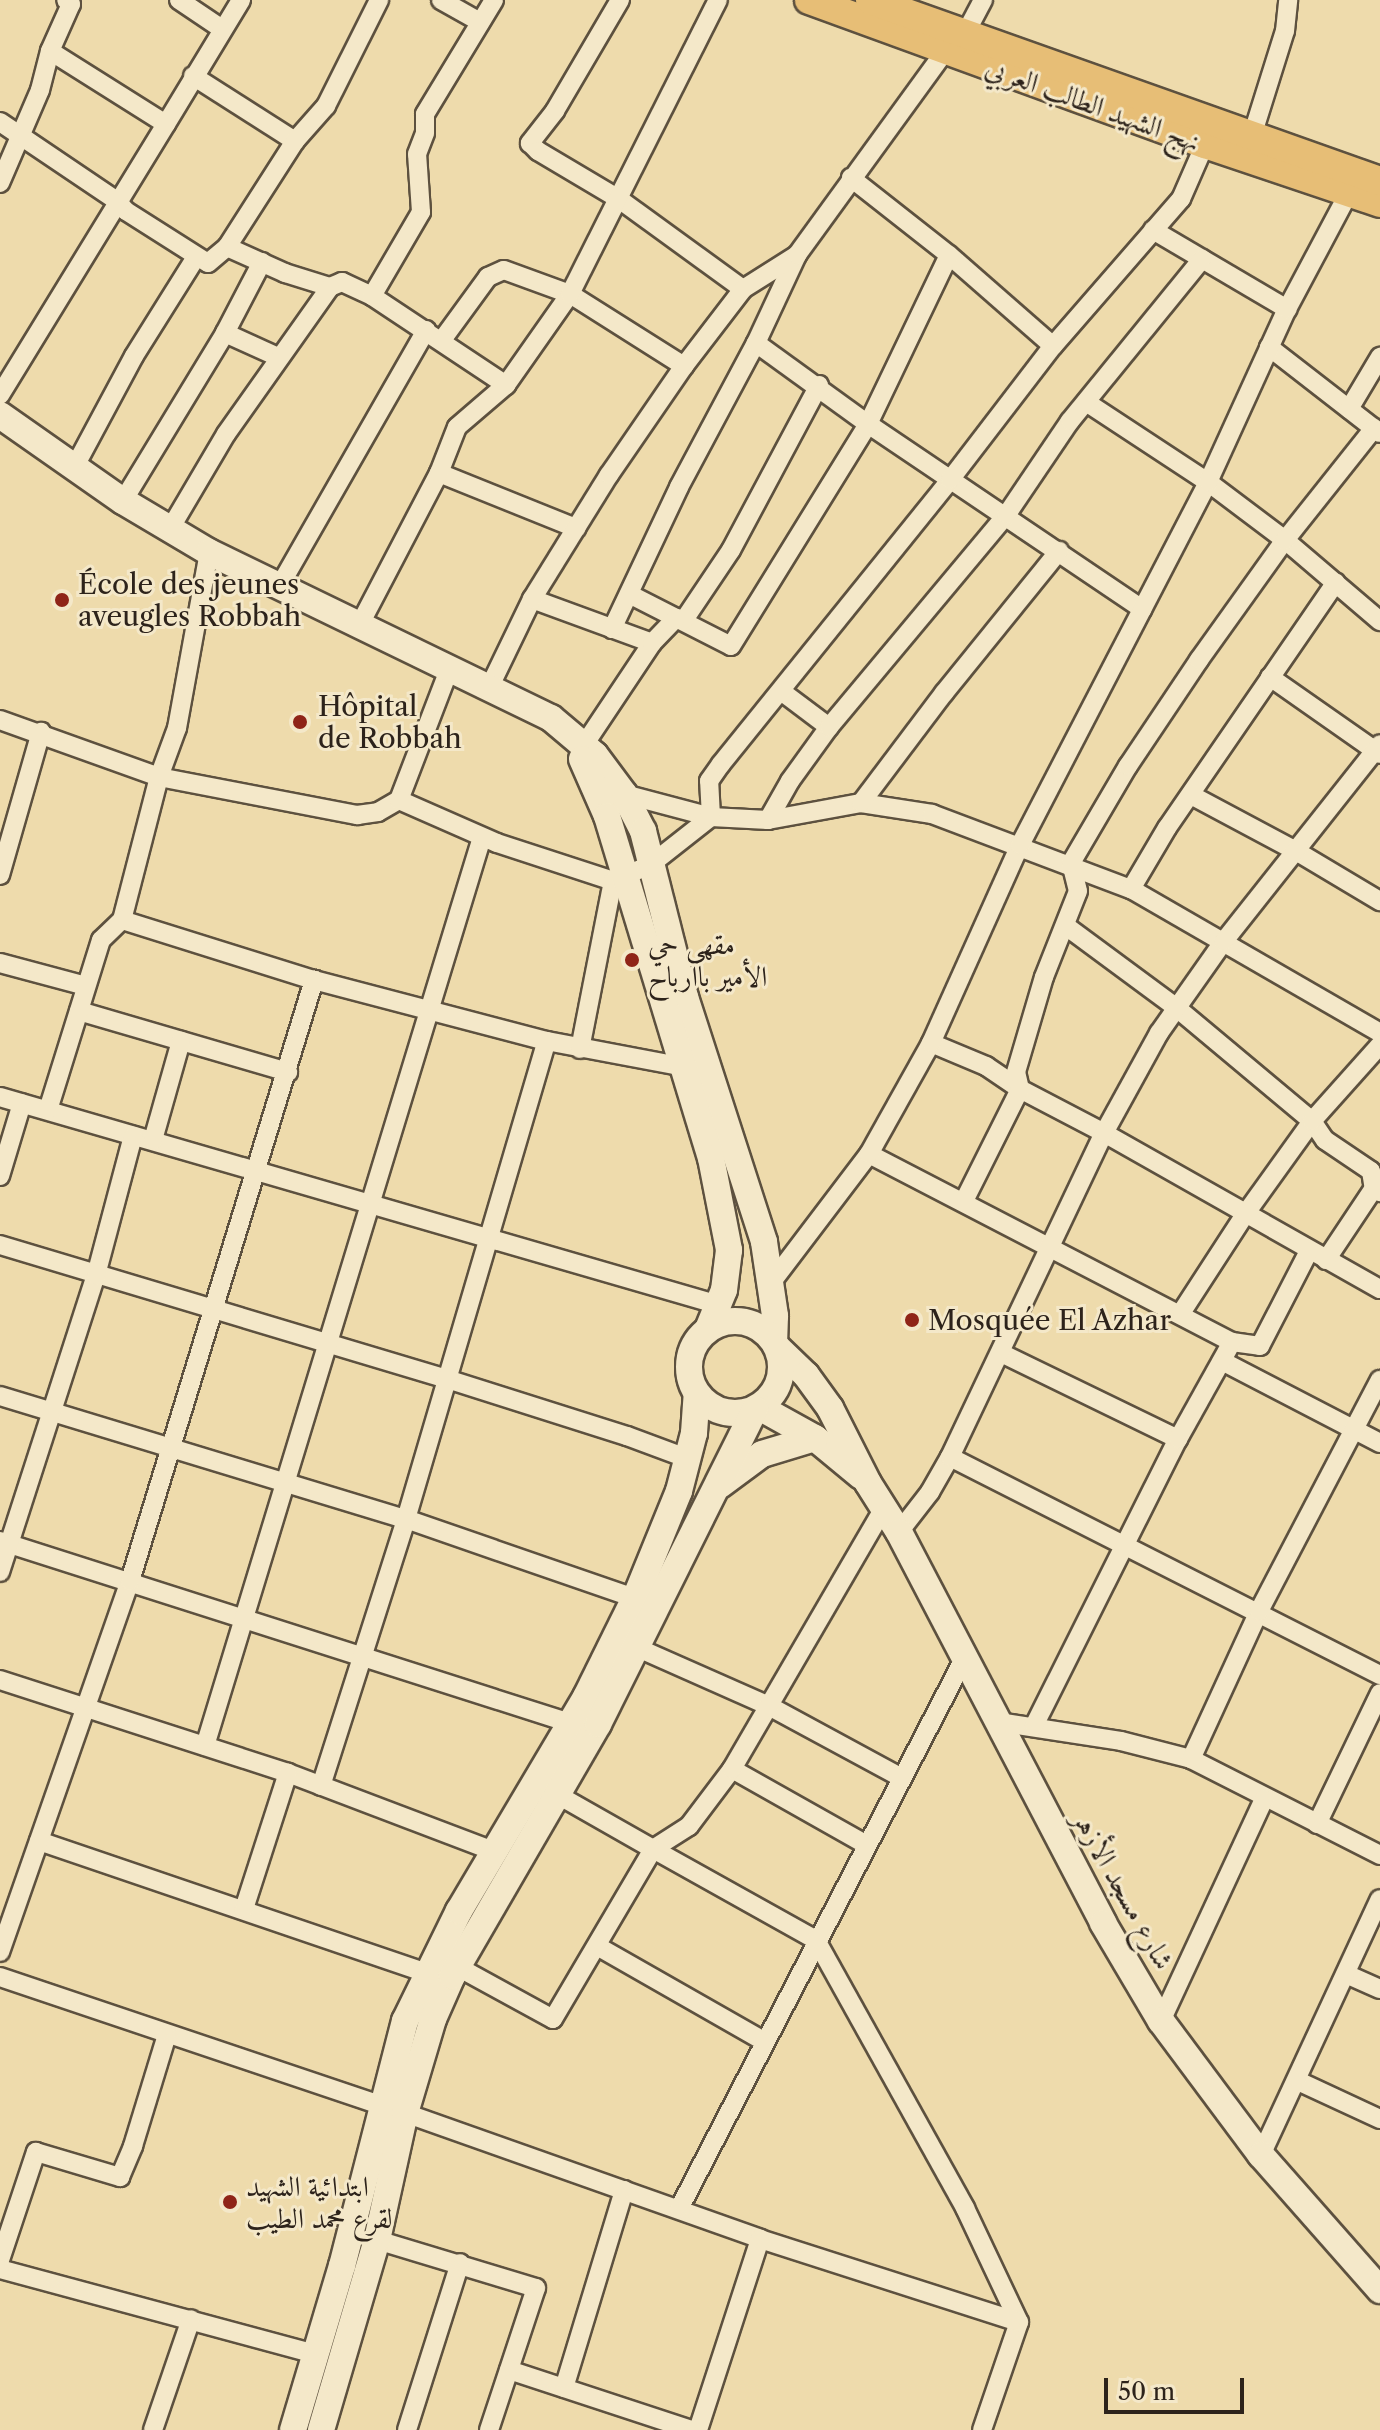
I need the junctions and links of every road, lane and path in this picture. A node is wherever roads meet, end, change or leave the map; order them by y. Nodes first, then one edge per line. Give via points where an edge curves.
1 (66, 0) edge
2 (179, 0) edge
3 (241, 0) edge
4 (379, 0) edge
5 (441, 0) edge
6 (494, 0) edge
7 (620, 0) edge
8 (718, 0) edge
9 (809, 0) edge
10 (870, 0) edge
11 (983, 0) edge
12 (1288, 0) edge
13 (480, 22) junction
14 (222, 29) junction
15 (955, 43) junction
16 (50, 51) junction
17 (193, 76) junction
18 (0, 122) edge
19 (166, 124) junction
20 (19, 133) junction
21 (1252, 136) junction
22 (295, 141) junction
23 (1205, 144) junction
24 (851, 178) junction
25 (0, 183) edge
26 (1363, 183) edge
27 (619, 199) junction
28 (117, 201) junction
29 (1380, 203) edge
30 (1153, 230) junction
31 (227, 247) junction
32 (797, 255) junction
33 (949, 255) junction
34 (196, 257) junction
35 (1202, 259) junction
36 (262, 262) junction
37 (330, 287) junction
38 (743, 289) junction
39 (570, 294) junction
40 (372, 296) junction
41 (1287, 309) junction
42 (225, 333) junction
43 (434, 335) junction
44 (756, 343) junction
45 (1053, 346) junction
46 (1269, 347) junction
47 (278, 357) junction
48 (1380, 357) edge
49 (684, 366) junction
50 (506, 385) junction
51 (819, 385) junction
52 (0, 395) edge
53 (1086, 402) junction
54 (1349, 409) junction
55 (0, 415) edge
56 (868, 424) junction
57 (1377, 430) edge
58 (74, 468) junction
59 (439, 473) junction
60 (950, 480) junction
61 (1208, 482) junction
62 (123, 501) junction
63 (1007, 514) junction
64 (576, 528) junction
65 (170, 529) junction
66 (1285, 540) junction
67 (1059, 551) junction
68 (209, 552) junction
69 (1336, 582) junction
70 (279, 587) junction
71 (629, 594) junction
72 (532, 599) junction
73 (1142, 609) junction
74 (680, 619) junction
75 (1380, 621) edge
76 (360, 624) junction
77 (612, 629) junction
78 (652, 643) junction
79 (450, 667) junction
80 (1270, 677) junction
81 (490, 686) junction
82 (781, 691) junction
83 (551, 718) junction
84 (0, 720) edge
85 (829, 727) junction
86 (41, 732) junction
87 (584, 745) junction
88 (1378, 749) edge
89 (159, 777) junction
90 (624, 794) junction
91 (1191, 795) junction
92 (399, 800) junction
93 (861, 803) junction
94 (711, 817) junction
95 (768, 820) junction
96 (482, 837) junction
97 (1020, 845) junction
98 (1296, 851) junction
99 (1071, 863) junction
100 (650, 865) junction
101 (0, 875) edge
102 (618, 878) junction
103 (1131, 889) junction
104 (1380, 901) edge
105 (122, 920) junction
106 (1066, 926) junction
107 (1224, 941) junction
108 (0, 963) edge
109 (314, 980) junction
110 (86, 986) junction
111 (429, 1009) junction
112 (1178, 1009) junction
113 (79, 1011) junction
114 (1380, 1033) edge
115 (181, 1041) junction
116 (547, 1041) junction
117 (931, 1043) junction
118 (1380, 1045) edge
119 (580, 1049) junction
120 (684, 1067) junction
121 (288, 1072) junction
122 (1020, 1089) junction
123 (0, 1097) edge
124 (22, 1103) junction
125 (48, 1110) junction
126 (1312, 1121) junction
127 (1104, 1133) junction
128 (133, 1136) junction
129 (153, 1140) junction
130 (869, 1154) junction
131 (256, 1171) junction
132 (0, 1176) edge
133 (1378, 1187) edge
134 (964, 1201) junction
135 (372, 1205) junction
136 (1246, 1213) junction
137 (488, 1239) junction
138 (0, 1245) edge
139 (1053, 1246) junction
140 (1318, 1255) junction
141 (96, 1275) junction
142 (771, 1283) junction
143 (1380, 1289) edge
144 (719, 1305) junction
145 (212, 1311) junction
146 (1181, 1313) junction
147 (708, 1329) junction
148 (1232, 1342) junction
149 (329, 1344) junction
150 (776, 1345) junction
151 (1001, 1353) junction
152 (1222, 1361) junction
153 (447, 1379) junction
154 (1380, 1380) edge
155 (697, 1394) junction
156 (0, 1396) edge
157 (757, 1408) junction
158 (52, 1412) junction
159 (1353, 1429) junction
160 (815, 1438) junction
161 (1178, 1439) junction
162 (1380, 1443) edge
163 (170, 1449) junction
164 (950, 1457) junction
165 (689, 1459) junction
166 (287, 1483) junction
167 (868, 1483) junction
168 (711, 1493) junction
169 (884, 1508) junction
170 (406, 1519) junction
171 (899, 1532) junction
172 (5, 1542) edge
173 (1124, 1546) junction
174 (0, 1572) edge
175 (130, 1581) junction
176 (634, 1598) junction
177 (1259, 1611) junction
178 (244, 1619) junction
179 (638, 1648) junction
180 (363, 1654) junction
181 (965, 1657) junction
182 (1380, 1675) edge
183 (0, 1680) edge
184 (1380, 1693) edge
185 (769, 1706) junction
186 (84, 1709) junction
187 (998, 1722) junction
188 (570, 1723) junction
189 (1034, 1726) junction
190 (205, 1746) junction
191 (1191, 1759) junction
192 (732, 1769) junction
193 (288, 1773) junction
194 (902, 1778) junction
195 (321, 1786) junction
196 (558, 1795) junction
197 (1264, 1799) junction
198 (1317, 1824) junction
199 (39, 1841) junction
200 (867, 1845) junction
201 (653, 1849) junction
202 (493, 1851) junction
203 (1380, 1855) edge
204 (1380, 1899) edge
205 (244, 1909) junction
206 (816, 1940) junction
207 (597, 1946) junction
208 (0, 1952) edge
209 (458, 1967) junction
210 (427, 1973) junction
211 (1346, 1974) junction
212 (0, 1977) edge
213 (1380, 1989) edge
214 (1161, 2021) junction
215 (167, 2035) junction
216 (765, 2042) junction
217 (1298, 2081) junction
218 (394, 2110) junction
219 (1380, 2119) edge
220 (1261, 2155) junction
221 (624, 2190) junction
222 (679, 2209) junction
223 (760, 2239) junction
224 (377, 2240) junction
225 (0, 2260) edge
226 (460, 2263) junction
227 (0, 2269) edge
228 (1380, 2290) edge
229 (191, 2319) junction
230 (1019, 2322) junction
231 (316, 2354) junction
232 (509, 2370) junction
233 (564, 2388) junction
234 (153, 2430) edge
235 (293, 2430) edge
236 (321, 2430) edge
237 (407, 2430) edge
238 (489, 2430) edge
239 (692, 2430) edge
240 (698, 2430) edge
241 (982, 2430) edge

1 - 16 street via 71,4
2 - 14 street
3 - 14 street
4 - 22 street via 326,106
5 - 13 street
6 - 13 street
7 - 27 street via 555,111 530,143
8 - 27 street
9 - 15 main road, نهج الشهيد الطالب العربي
10 - 15 main road, نهج الشهيد الطالب العربي
11 - 15 street
12 - 21 street via 1285,31
13 - 40 street via 425,114 417,154 421,212
14 - 17 street
15 - 21 main road, نهج الشهيد الطالب العربي
15 - 23 main road, نهج الشهيد الطالب العربي
15 - 24 street
16 - 19 street
16 - 20 street via 40,90
17 - 19 street
17 - 22 street
18 - 20 street
19 - 28 street
20 - 25 street
20 - 28 street
21 - 26 main road, نهج الشهيد الطالب العربي
22 - 31 street
23 - 26 main road, نهج الشهيد الطالب العربي
23 - 30 street via 1181,199
24 - 32 street
24 - 33 street
26 - 29 main road, نهج الشهيد الطالب العربي
26 - 41 street
27 - 38 street
27 - 39 street
28 - 34 street
28 - 52 street
30 - 35 street
30 - 45 street
31 - 34 street via 208,263
31 - 36 street
32 - 38 street
32 - 44 street
33 - 45 street
33 - 56 street
34 - 58 street via 134,356
35 - 41 street
35 - 53 street
36 - 37 street
36 - 42 street
37 - 40 street via 342,282
37 - 47 street
38 - 49 street
39 - 43 street via 504,270 488,277
39 - 49 street
39 - 50 street
40 - 43 street
41 - 46 street
42 - 47 street
42 - 62 street
43 - 50 street
43 - 70 street
44 - 51 street
44 - 71 street
45 - 60 street
46 - 54 street
46 - 61 street
47 - 65 street
48 - 54 street
49 - 64 street
50 - 59 street via 457,427
51 - 56 street
51 - 74 street via 731,550
53 - 61 street
53 - 63 street
54 - 57 street
55 - 58 main road
56 - 60 street
56 - 74 street via 731,646
57 - 66 street
58 - 62 main road
59 - 64 street
59 - 76 street
60 - 63 street
60 - 82 street
61 - 66 street
61 - 73 street
62 - 65 main road
63 - 67 street
63 - 85 street
64 - 72 street
65 - 68 main road
66 - 69 street
66 - 99 street via 1128,766
67 - 73 street
67 - 93 street
68 - 70 main road
68 - 89 street via 177,728
69 - 75 street
69 - 80 street
70 - 76 main road
71 - 74 street
71 - 77 street
72 - 77 street
72 - 81 street
73 - 97 street
74 - 78 street
76 - 79 main road
77 - 78 street
78 - 87 street
79 - 81 main road
79 - 92 street
80 - 88 street
80 - 91 street
81 - 83 main road
82 - 85 street
82 - 94 street via 709,781
83 - 87 main road
83 - 102 main road via 586,763 598,790
84 - 86 street
85 - 95 street
86 - 89 street
86 - 101 street
87 - 90 main road
88 - 98 street
89 - 92 street via 357,815 378,812
89 - 105 street
90 - 94 street
90 - 100 main road via 643,831
91 - 98 street
91 - 103 street
92 - 96 street
93 - 95 street
93 - 97 street via 932,814
94 - 95 street
94 - 100 street
96 - 102 street
96 - 111 street
97 - 99 street
97 - 117 street
98 - 104 street
98 - 107 street
99 - 103 street
99 - 106 street via 1078,891
100 - 102 street
100 - 142 main road via 685,997 764,1242
102 - 119 street
102 - 120 main road
103 - 107 street
105 - 109 street
105 - 110 street via 101,940
106 - 112 street
106 - 122 street via 1044,977 1016,1072
107 - 112 street
107 - 114 street
108 - 110 street
109 - 111 street
109 - 121 street
110 - 113 street
111 - 116 street
111 - 135 street
112 - 126 street
112 - 127 street via 1159,1033
113 - 115 street
113 - 125 street
115 - 121 street
115 - 129 street
116 - 119 street
116 - 137 street
117 - 122 street via 986,1066
117 - 130 street
118 - 126 street
119 - 120 street
120 - 144 main road via 711,1158 729,1250
121 - 131 street
122 - 127 street
122 - 134 street
123 - 124 street
124 - 125 street
124 - 132 street
125 - 128 street
126 - 133 street via 1325,1140 1371,1171
126 - 136 street
127 - 136 street
127 - 139 street
128 - 129 street
128 - 141 street
129 - 131 street
130 - 134 street
130 - 142 street
131 - 135 street
131 - 145 street
133 - 140 street
134 - 139 street
135 - 137 street
135 - 149 street
136 - 140 street
136 - 146 street
137 - 144 street
137 - 153 street
138 - 141 street
139 - 146 street
139 - 151 street
140 - 143 street
140 - 148 street via 1265,1340 1256,1347
141 - 145 street
141 - 158 street
142 - 150 main road
144 - 147 main road
145 - 149 street
145 - 163 street
146 - 148 street
147 - 150 main road via 736,1320 751,1323
147 - 155 main road via 690,1352 690,1381
148 - 152 street
149 - 153 street
149 - 166 street
150 - 157 main road via 782,1365 779,1381
150 - 167 main road, شارع مسجد الأزهر via 830,1408
151 - 161 street
151 - 164 street
152 - 159 street
152 - 161 street
153 - 165 street
153 - 170 street
154 - 159 street
155 - 157 main road via 729,1413
155 - 165 main road
156 - 158 street
157 - 160 main road, شارع مسجد الأزهر
157 - 168 main road
158 - 163 street
158 - 172 street
159 - 162 street
159 - 177 street
160 - 167 main road, شارع مسجد الأزهر
160 - 168 main road via 762,1454
161 - 173 street
163 - 166 street
163 - 175 street
164 - 171 street
164 - 173 street
165 - 176 main road
166 - 170 street
166 - 178 street
167 - 169 main road, شارع مسجد الأزهر
168 - 179 main road
169 - 171 main road, شارع مسجد الأزهر
169 - 185 street
170 - 176 street
170 - 180 street
171 - 181 main road, شارع مسجد الأزهر
172 - 174 street
172 - 175 street
173 - 177 street
173 - 189 street
175 - 178 street
175 - 186 street
176 - 188 main road
177 - 182 street
177 - 191 street
178 - 180 street
178 - 190 street
179 - 185 street
179 - 196 main road
180 - 188 street
180 - 195 street
181 - 187 main road, شارع مسجد الأزهر
181 - 194 street
183 - 186 street
184 - 198 street
185 - 192 street
185 - 194 street
186 - 190 street
186 - 199 street
187 - 189 street
187 - 214 main road, شارع مسجد الأزهر via 1103,1923
188 - 202 main road
189 - 191 street
190 - 193 street
191 - 197 street
192 - 200 street
192 - 201 street via 689,1826
193 - 195 street
193 - 205 street
194 - 200 street
195 - 202 street
196 - 201 street
196 - 209 main road
197 - 198 street
197 - 214 street
198 - 203 street
199 - 205 street
199 - 208 street
200 - 206 street
201 - 206 street
201 - 207 street
202 - 210 main road
204 - 211 street
205 - 210 street
206 - 216 street
206 - 230 street via 965,2208
207 - 209 street via 553,2019
207 - 216 street
209 - 218 main road
210 - 218 main road via 405,2021
211 - 213 street
211 - 217 street
212 - 215 street
214 - 220 main road, شارع مسجد الأزهر
215 - 218 street
215 - 225 street via 120,2177 36,2152
216 - 222 street
217 - 219 street
217 - 220 street
218 - 221 street
218 - 224 main road
218 - 231 main road
220 - 228 main road, شارع مسجد الأزهر
221 - 222 street
221 - 233 street
222 - 223 street
223 - 230 street
223 - 240 street
224 - 226 street
224 - 236 main road
226 - 232 street via 536,2288
226 - 237 street
227 - 229 street
229 - 231 street
229 - 234 street
230 - 241 street
231 - 235 main road
232 - 233 street
232 - 238 street
233 - 239 street

